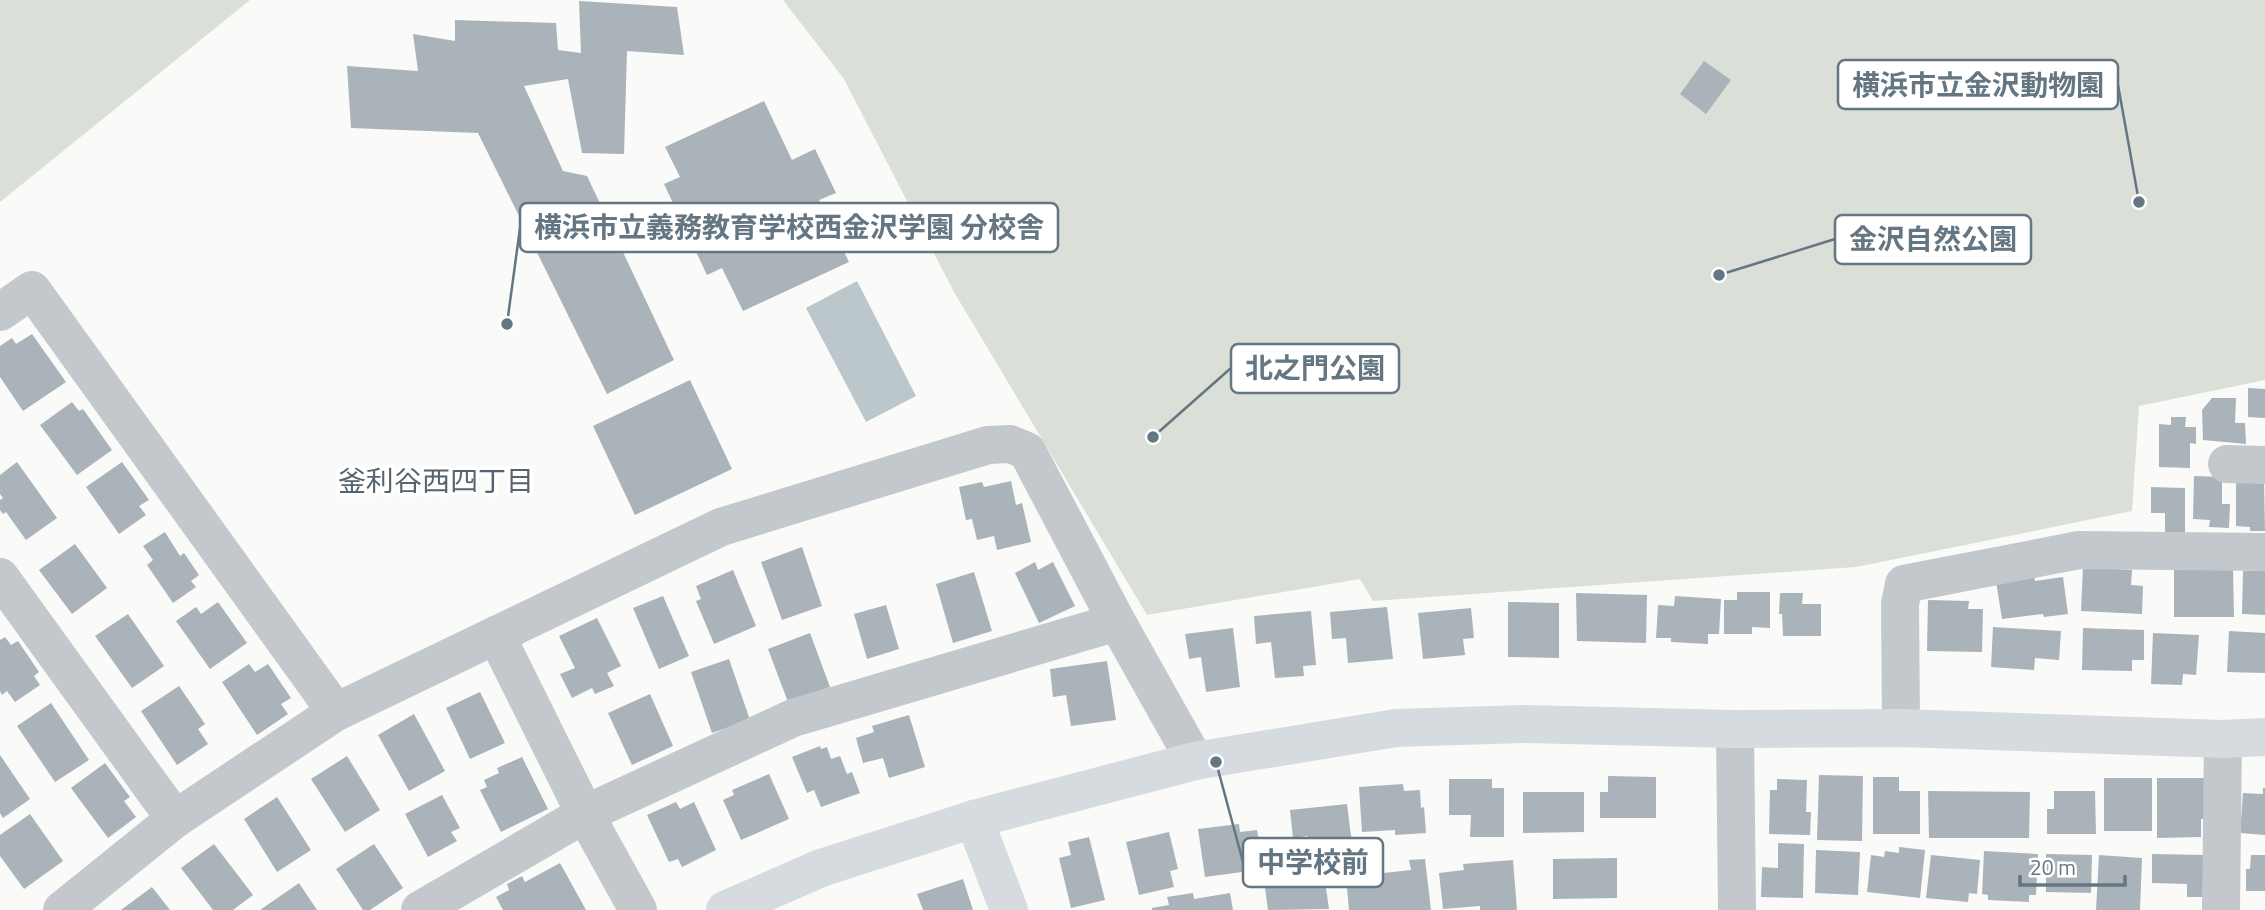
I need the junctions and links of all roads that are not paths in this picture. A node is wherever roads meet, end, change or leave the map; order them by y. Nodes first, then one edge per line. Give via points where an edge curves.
1 (0, 312) edge
2 (2227, 464) dead end
3 (2265, 465) edge
4 (2265, 552) edge
5 (0, 578) edge
6 (1117, 622) junction
7 (496, 635) junction
8 (336, 712) junction
9 (1901, 728) junction
10 (1735, 729) junction
11 (2265, 737) edge
12 (2222, 739) junction
13 (1195, 761) junction
14 (585, 814) junction
15 (175, 819) junction
16 (974, 819) junction
17 (62, 910) edge
18 (420, 910) edge
19 (638, 910) edge
20 (725, 910) edge
21 (1009, 910) edge
22 (1737, 910) edge
23 (2221, 910) edge

1 - 8 street via 32,290
2 - 3 street
4 - 9 street via 2079,550 1904,584 1900,604
5 - 15 street
6 - 7 street via 1027,451 1010,444 988,445 721,527
6 - 13 street
6 - 14 street via 793,718
7 - 8 street
7 - 14 street
8 - 15 street
9 - 10 street
9 - 12 street
10 - 13 street via 1524,724 1396,728
10 - 22 street
11 - 12 street
12 - 23 street
13 - 16 street
14 - 18 street
14 - 19 street
15 - 17 street
16 - 20 street via 821,868
16 - 21 street

